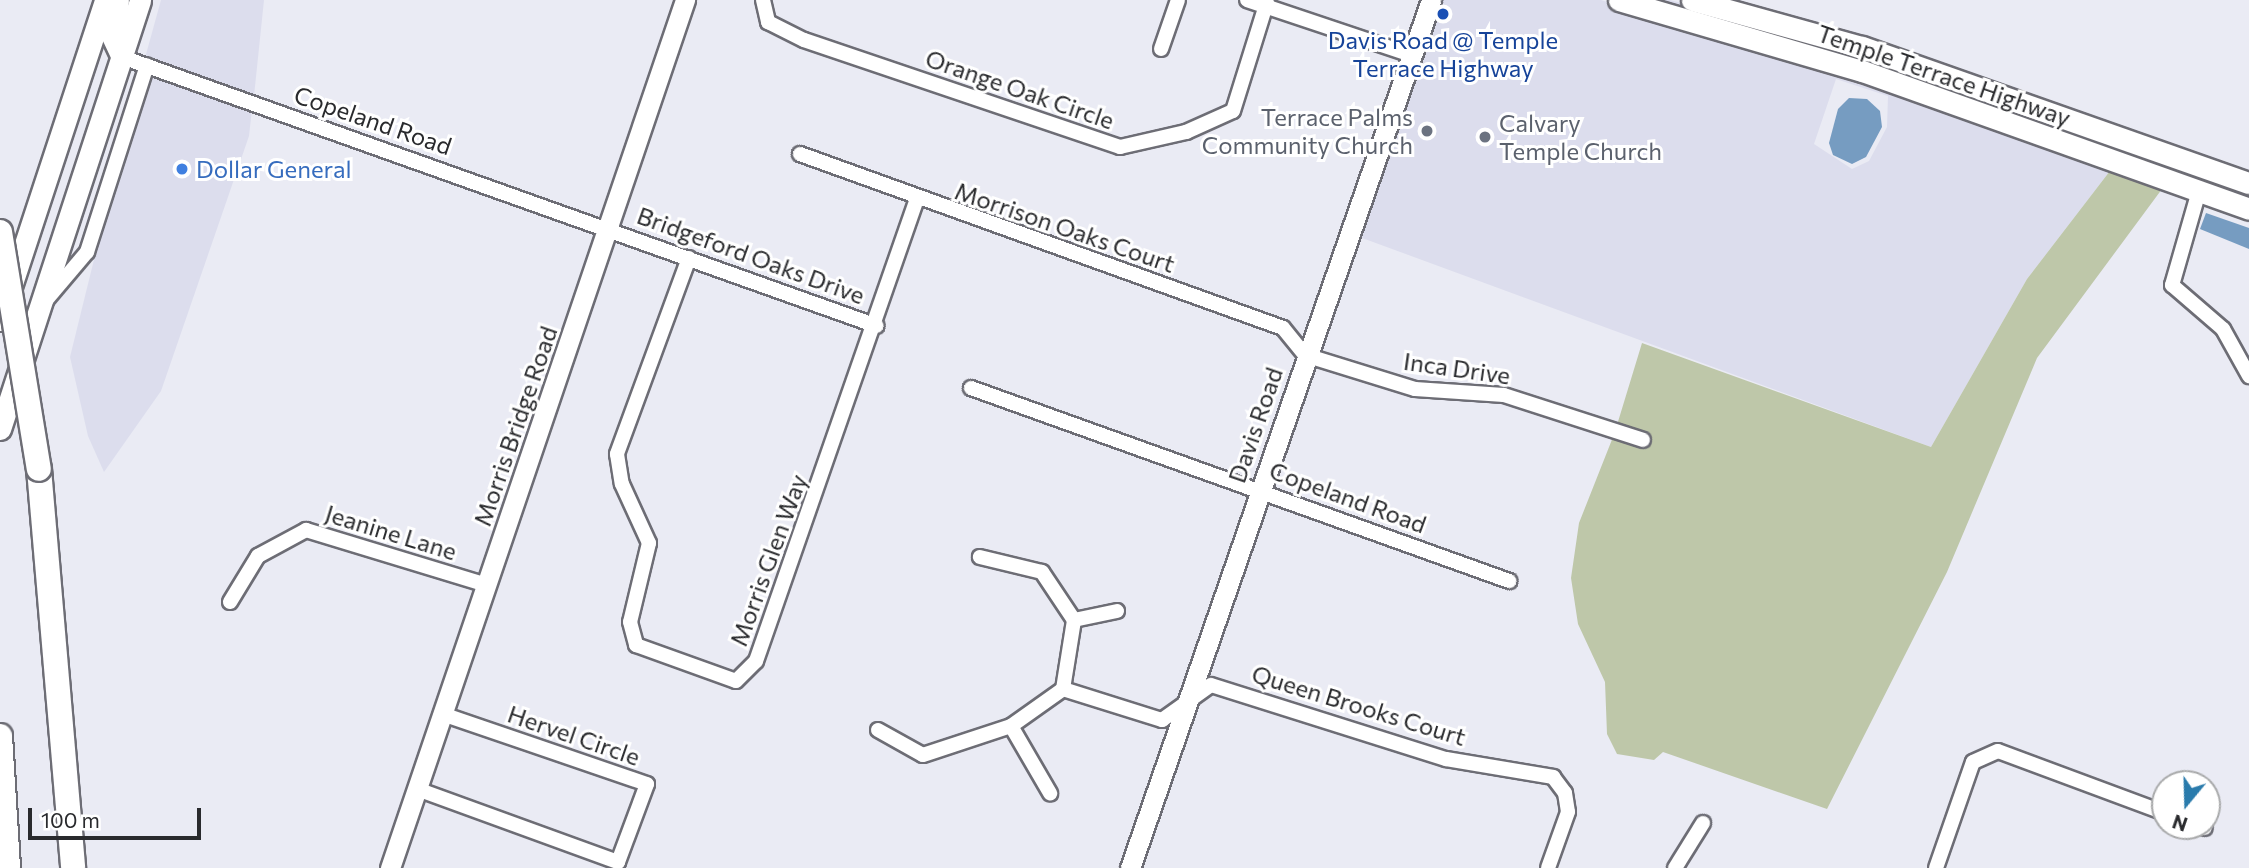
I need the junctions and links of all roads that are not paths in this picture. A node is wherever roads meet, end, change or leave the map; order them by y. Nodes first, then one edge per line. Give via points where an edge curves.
1 (105, 0) edge
2 (118, 0) edge
3 (140, 0) edge
4 (685, 0) edge
5 (763, 0) edge
6 (1178, 0) edge
7 (1247, 0) edge
8 (1431, 0) edge
9 (1619, 0) edge
10 (1692, 0) edge
11 (1273, 2) edge
12 (1161, 49) dead end
13 (1411, 55) junction
14 (122, 57) junction
15 (147, 65) junction
16 (800, 154) dead end
17 (2249, 183) edge
18 (2199, 191) junction
19 (918, 199) junction
20 (2249, 209) edge
21 (610, 227) junction
22 (0, 232) edge
23 (689, 258) junction
24 (42, 305) junction
25 (0, 320) edge
26 (877, 326) junction
27 (1305, 355) junction
28 (2249, 376) edge
29 (971, 388) dead end
30 (0, 429) edge
31 (1643, 440) dead end
32 (1259, 488) junction
33 (980, 557) dead end
34 (1510, 581) dead end
35 (487, 585) junction
36 (230, 602) dead end
37 (1117, 611) dead end
38 (1074, 620) junction
39 (1063, 689) junction
40 (1185, 704) junction
41 (443, 714) junction
42 (1011, 726) junction
43 (878, 730) dead end
44 (0, 736) edge
45 (417, 789) junction
46 (1050, 793) dead end
47 (2151, 808) edge
48 (1703, 823) dead end
49 (8, 868) edge
50 (73, 868) edge
51 (390, 868) edge
52 (1130, 868) edge
53 (1548, 868) edge
54 (1675, 868) edge
55 (1936, 868) edge

1 - 25 main road
2 - 14 main road via 112,36
3 - 14 main road
4 - 21 street, Morris Bridge Road
5 - 11 street, Orange Oak Circle via 768,22 804,40 1120,148 1186,132 1233,111 1240,72
6 - 12 street
7 - 11 street
8 - 13 street, Davis Road
9 - 18 main road, Temple Terrace Highway via 1862,71
10 - 17 main road, Temple Terrace Highway via 1861,47
11 - 13 street
13 - 27 street, Davis Road
14 - 15 street, Copeland Road
14 - 24 main road
15 - 21 street, Copeland Road
15 - 24 street via 87,253
16 - 19 street, Morrison Oaks Court
18 - 20 main road, Temple Terrace Highway
18 - 28 street via 2172,285 2223,329
19 - 26 street, Morris Glen Way
19 - 27 street, Morrison Oaks Court via 1283,328
21 - 23 street, Bridgeford Oaks Drive
21 - 35 street, Morris Bridge Road
22 - 50 highway, bridge via 40,469
23 - 26 street, Bridgeford Oaks Drive
23 - 26 street, Morris Glen Way via 617,454 622,484 649,544 630,622 636,645 736,681 756,661
24 - 30 main road
27 - 31 street, Inca Drive via 1415,389 1504,395
27 - 32 street, Davis Road
29 - 32 street, Copeland Road
32 - 34 street, Copeland Road
32 - 40 street, Davis Road
33 - 38 street via 1042,572
35 - 36 street, Jeanine Lane via 306,530 258,556
35 - 41 street, Morris Bridge Road
37 - 38 street
38 - 39 street
39 - 40 street via 1142,718 1162,720
39 - 42 street
40 - 52 street, Davis Road
40 - 53 street, Queen Brooks Court via 1211,685 1446,759 1553,778 1565,793 1568,812
41 - 45 street, Morris Bridge Road
41 - 45 street, Hervel Circle via 647,784 618,862
42 - 43 street via 923,755
42 - 46 street
44 - 49 highway
45 - 51 street, Morris Bridge Road
47 - 55 street via 1998,751 1973,762
48 - 54 street

